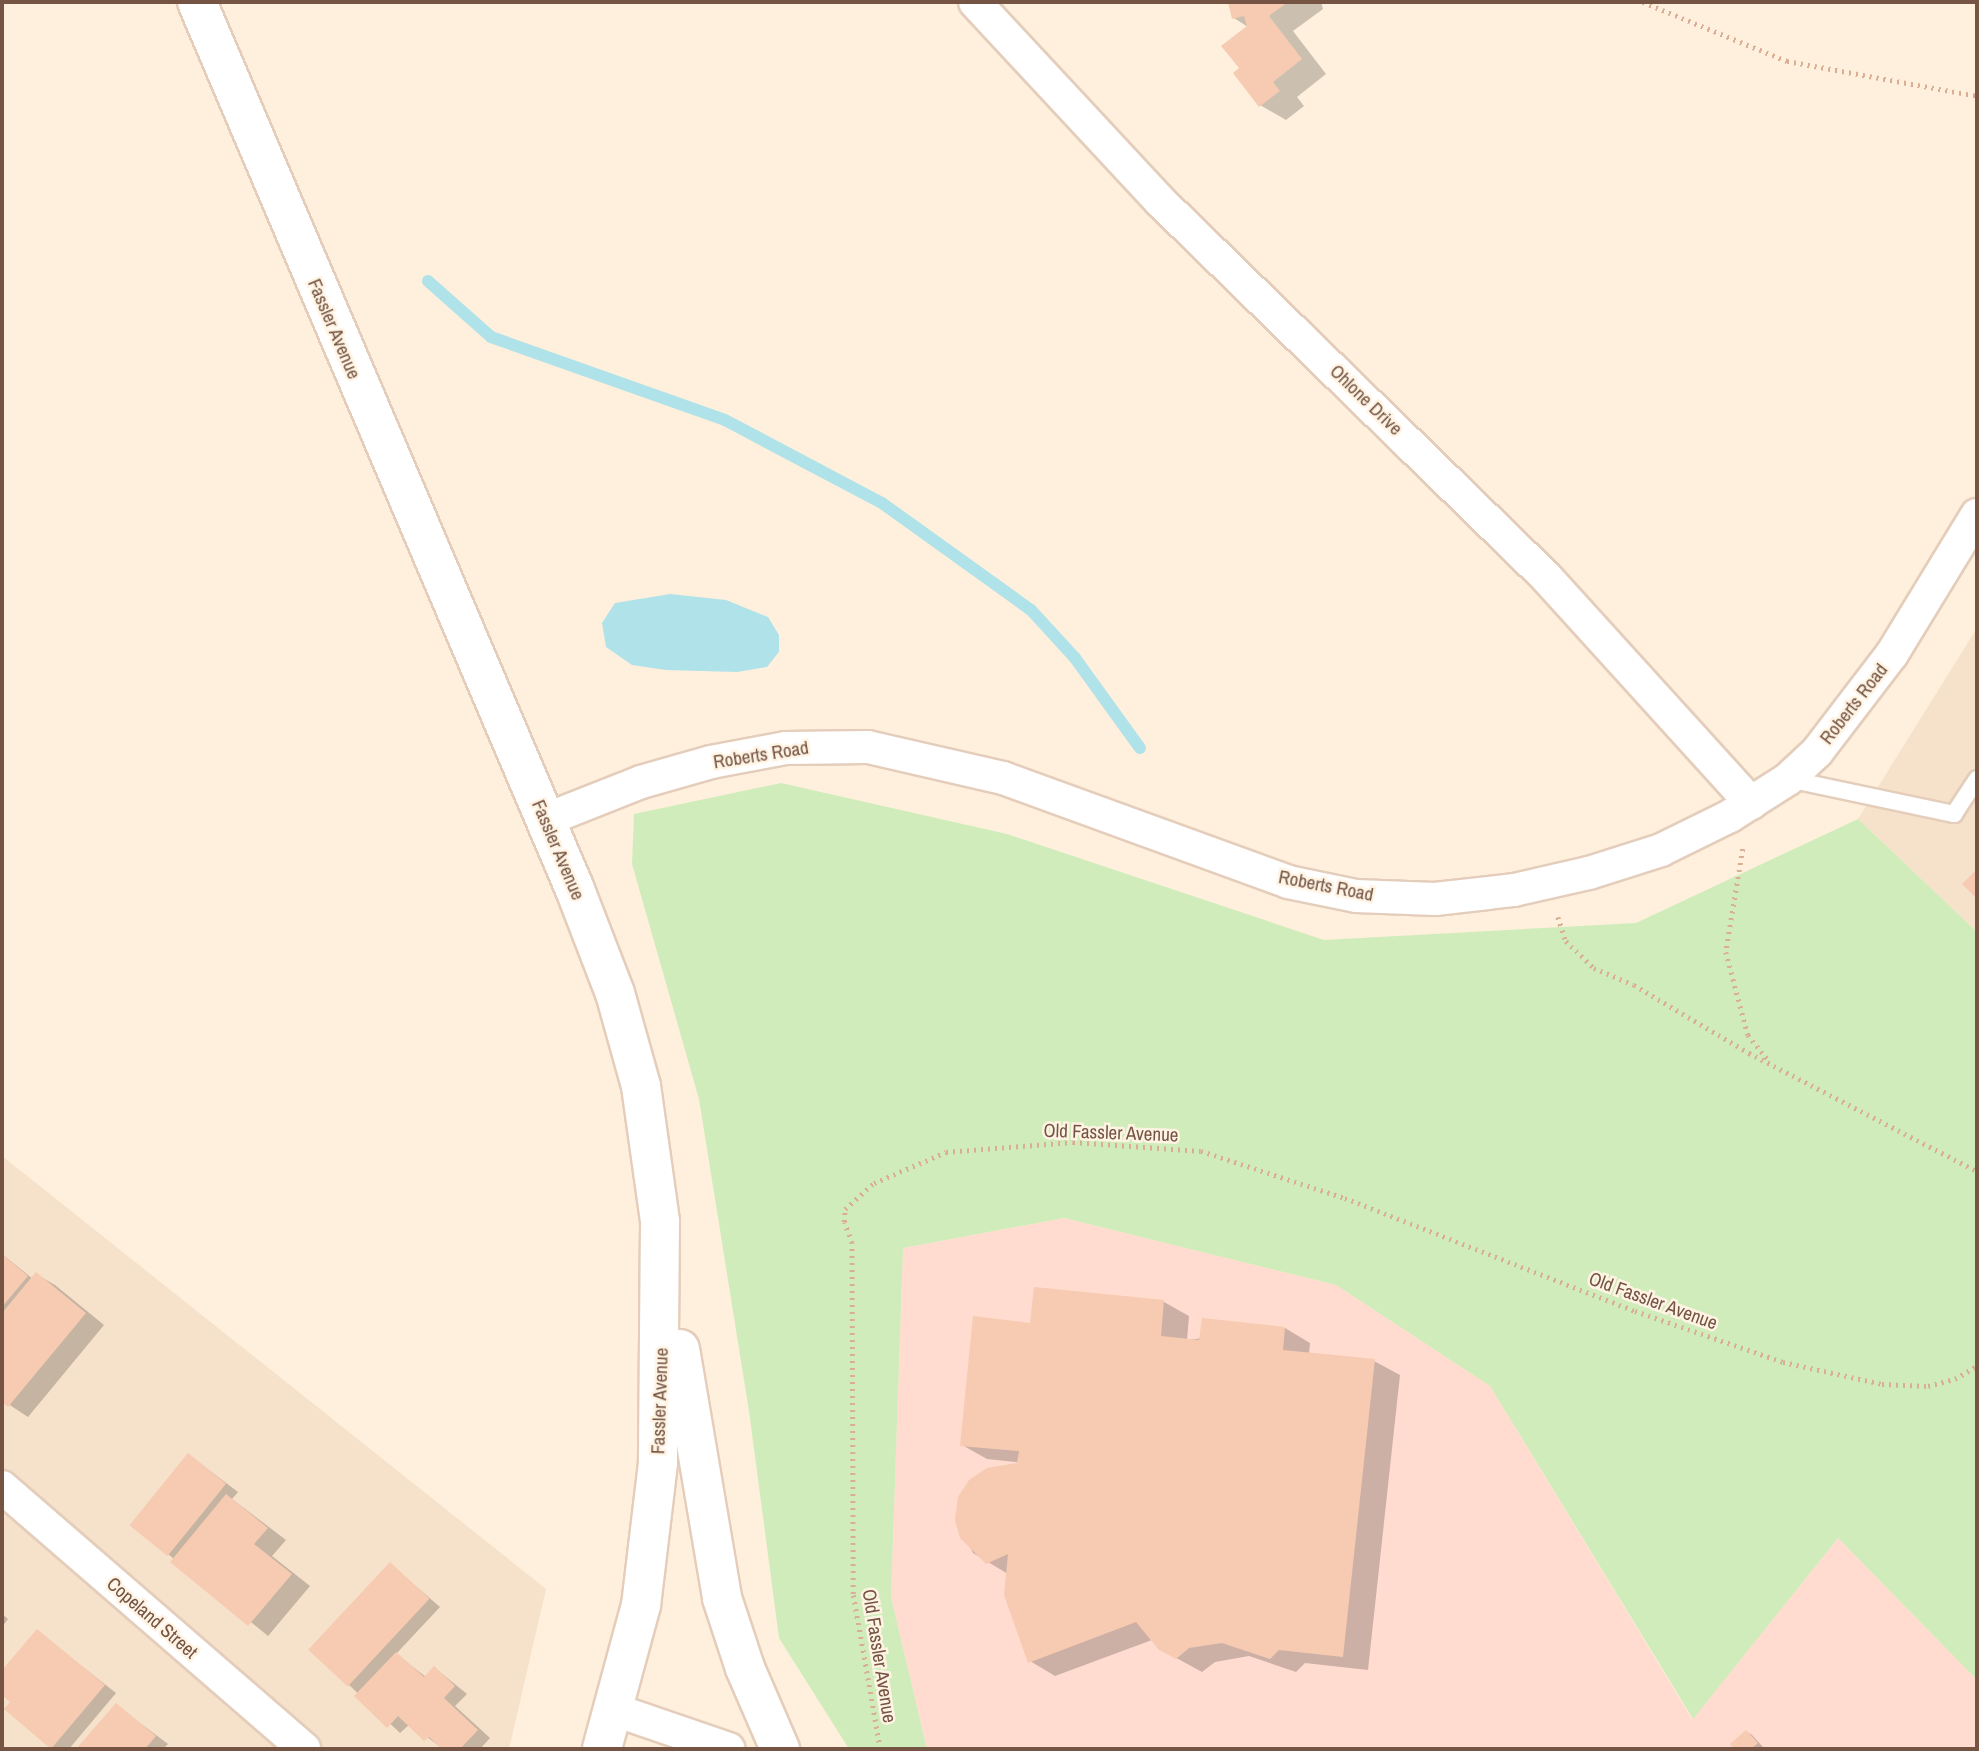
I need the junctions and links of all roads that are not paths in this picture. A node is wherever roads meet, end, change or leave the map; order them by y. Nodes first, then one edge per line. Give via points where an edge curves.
1 (197, 2) edge
2 (975, 2) edge
3 (1977, 514) edge
4 (1788, 779) junction
5 (1977, 779) edge
6 (1751, 803) junction
7 (545, 820) junction
8 (660, 1222) junction
9 (2, 1487) edge
10 (615, 1710) junction
11 (303, 1749) edge
12 (602, 1749) edge
13 (729, 1749) edge
14 (780, 1749) edge

1 - 7 street, Fassler Avenue
2 - 6 street, Ohlone Drive via 1160,201 1547,578
3 - 4 street, Roberts Road via 1892,654 1816,752
4 - 5 lane via 1954,814
4 - 6 street, Roberts Road
6 - 7 street, Roberts Road via 1661,850 1546,883 1435,899 1356,896 1302,885 1160,839 1003,778 869,747 786,748 711,762 640,782
7 - 8 street, Fassler Avenue via 596,941 629,1040 650,1136
8 - 10 street, Fassler Avenue via 661,1381 655,1508 641,1605
8 - 14 street via 722,1598 744,1668
9 - 11 street, Copeland Street
10 - 12 street, Fassler Avenue
10 - 13 street

